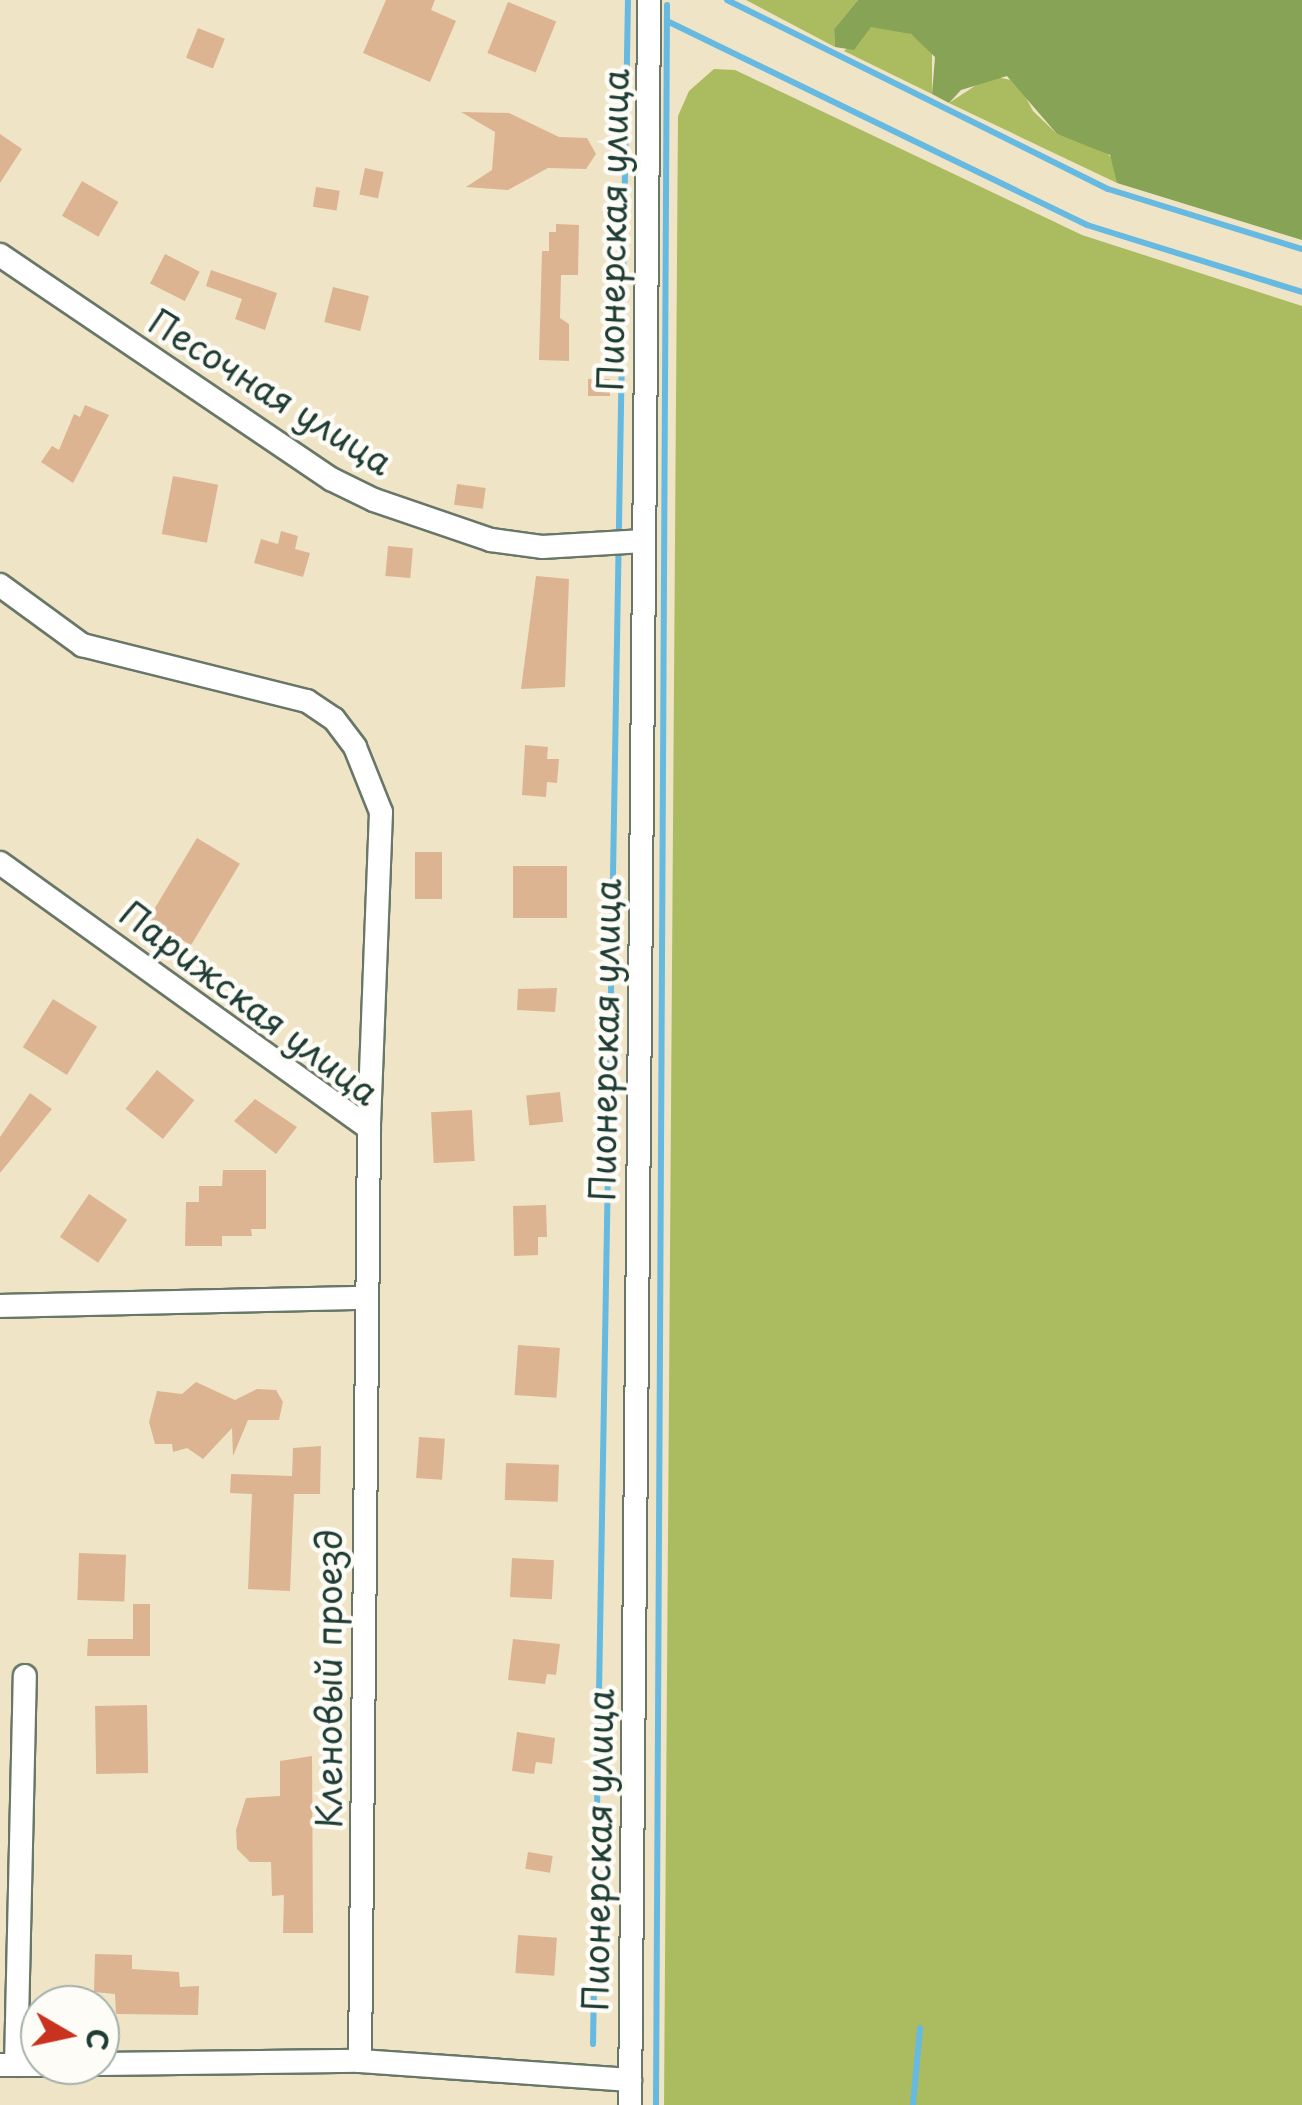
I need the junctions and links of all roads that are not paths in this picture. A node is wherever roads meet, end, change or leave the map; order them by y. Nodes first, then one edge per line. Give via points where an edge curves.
1 (649, 0) edge
2 (0, 255) edge
3 (644, 542) junction
4 (0, 585) edge
5 (0, 863) edge
6 (369, 1128) junction
7 (366, 1298) junction
8 (0, 1306) edge
9 (25, 1676) dead end
10 (360, 2061) junction
11 (120, 2064) edge
12 (8, 2065) edge
13 (630, 2080) junction
14 (630, 2105) edge

1 - 3 street, Пионерская улица
2 - 3 street, Песочная улица via 331,480 374,500 491,540 542,547
3 - 13 street, Пионерская улица
4 - 6 street via 82,645 307,701 334,719 355,747 381,812
5 - 6 street, Парижская улица
6 - 7 street, Парижская улица
7 - 8 street
7 - 10 street, Кленовый проезд
9 - 12 street
10 - 11 street
10 - 13 street
13 - 14 street, Пионерская улица

